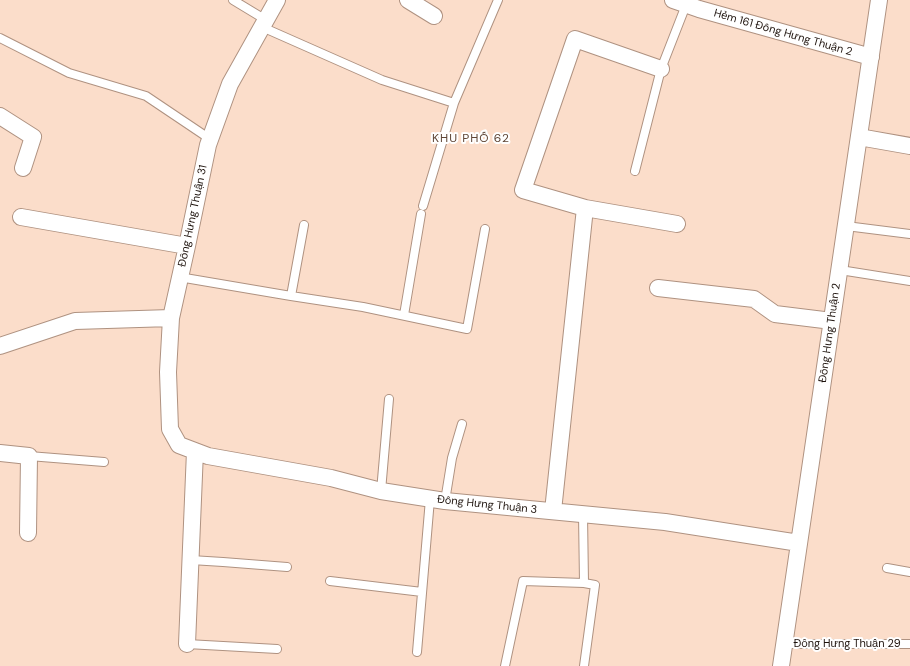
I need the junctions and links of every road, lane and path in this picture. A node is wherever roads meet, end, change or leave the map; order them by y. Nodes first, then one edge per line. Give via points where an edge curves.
1 (233, 0) edge
2 (277, 0) edge
3 (408, 0) edge
4 (498, 0) edge
5 (879, 0) edge
6 (679, 2) edge
7 (434, 16) dead end
8 (264, 24) junction
9 (0, 38) edge
10 (871, 57) junction
11 (661, 69) junction
12 (454, 103) junction
13 (0, 116) edge
14 (860, 137) junction
15 (210, 139) junction
16 (910, 146) edge
17 (23, 168) dead end
18 (635, 171) dead end
19 (584, 208) junction
20 (21, 217) dead end
21 (677, 224) dead end
22 (304, 225) dead end
23 (846, 226) junction
24 (486, 228) dead end
25 (910, 234) edge
26 (187, 246) junction
27 (840, 270) junction
28 (179, 277) junction
29 (910, 281) edge
30 (658, 288) dead end
31 (290, 296) junction
32 (404, 315) junction
33 (171, 318) junction
34 (832, 321) junction
35 (0, 346) edge
36 (389, 399) dead end
37 (462, 424) dead end
38 (179, 445) joint
39 (195, 451) junction
40 (0, 453) edge
41 (29, 456) junction
42 (104, 462) dead end
43 (381, 491) junction
44 (438, 500) junction
45 (553, 511) junction
46 (583, 514) junction
47 (28, 533) dead end
48 (799, 543) junction
49 (191, 560) junction
50 (287, 567) dead end
51 (888, 568) dead end
52 (910, 572) edge
53 (330, 581) dead end
54 (584, 583) junction
55 (422, 592) junction
56 (187, 644) joint
57 (784, 644) junction
58 (910, 644) edge
59 (277, 649) dead end
60 (417, 652) dead end
61 (505, 666) edge
62 (584, 666) edge
63 (781, 666) edge

1 - 8 lane
2 - 8 street, Đông Hưng Thuận 31
3 - 7 street
4 - 12 lane
5 - 10 street, Đông Hưng Thuận 2
6 - 10 street, Hẻm 161 Đông Hưng Thuận 2
6 - 11 lane
8 - 12 lane via 382,80
8 - 15 street, Đông Hưng Thuận 31 via 230,84
9 - 15 lane via 69,73 146,96
10 - 14 street, Đông Hưng Thuận 2
11 - 18 lane
11 - 19 street via 575,39 523,190
12 - 32 lane via 422,210
13 - 17 street via 32,137
14 - 16 street
14 - 23 street, Đông Hưng Thuận 2
15 - 26 street, Đông Hưng Thuận 31
19 - 21 street
19 - 45 street
20 - 26 street
22 - 31 lane
23 - 25 lane
23 - 27 street, Đông Hưng Thuận 2
24 - 32 lane via 467,328
26 - 28 street, Đông Hưng Thuận 31
27 - 29 lane
27 - 34 street, Đông Hưng Thuận 2
28 - 31 lane
28 - 33 street, Đông Hưng Thuận 31
30 - 34 street via 754,299 775,314
31 - 32 lane
33 - 35 street via 75,321
33 - 38 street, Đông Hưng Thuận 31 via 168,372 170,429
34 - 48 street, Đông Hưng Thuận 2
36 - 43 lane
37 - 44 lane
38 - 39 street, Đông Hưng Thuận 3
39 - 43 street, Đông Hưng Thuận 3 via 208,456 331,478
39 - 49 street
40 - 41 street
41 - 42 lane
41 - 47 street
43 - 44 street, Đông Hưng Thuận 3
44 - 45 street, Đông Hưng Thuận 3
44 - 55 lane
45 - 46 street, Đông Hưng Thuận 3
46 - 48 street, Đông Hưng Thuận 3 via 665,522
46 - 54 lane
48 - 57 street, Đông Hưng Thuận 2
49 - 50 lane
49 - 56 street
51 - 52 lane
53 - 55 lane
54 - 61 lane via 523,581
54 - 62 lane via 595,585
55 - 60 lane
56 - 59 lane
57 - 58 lane, Đông Hưng Thuận 29
57 - 63 street, Đông Hưng Thuận 2

